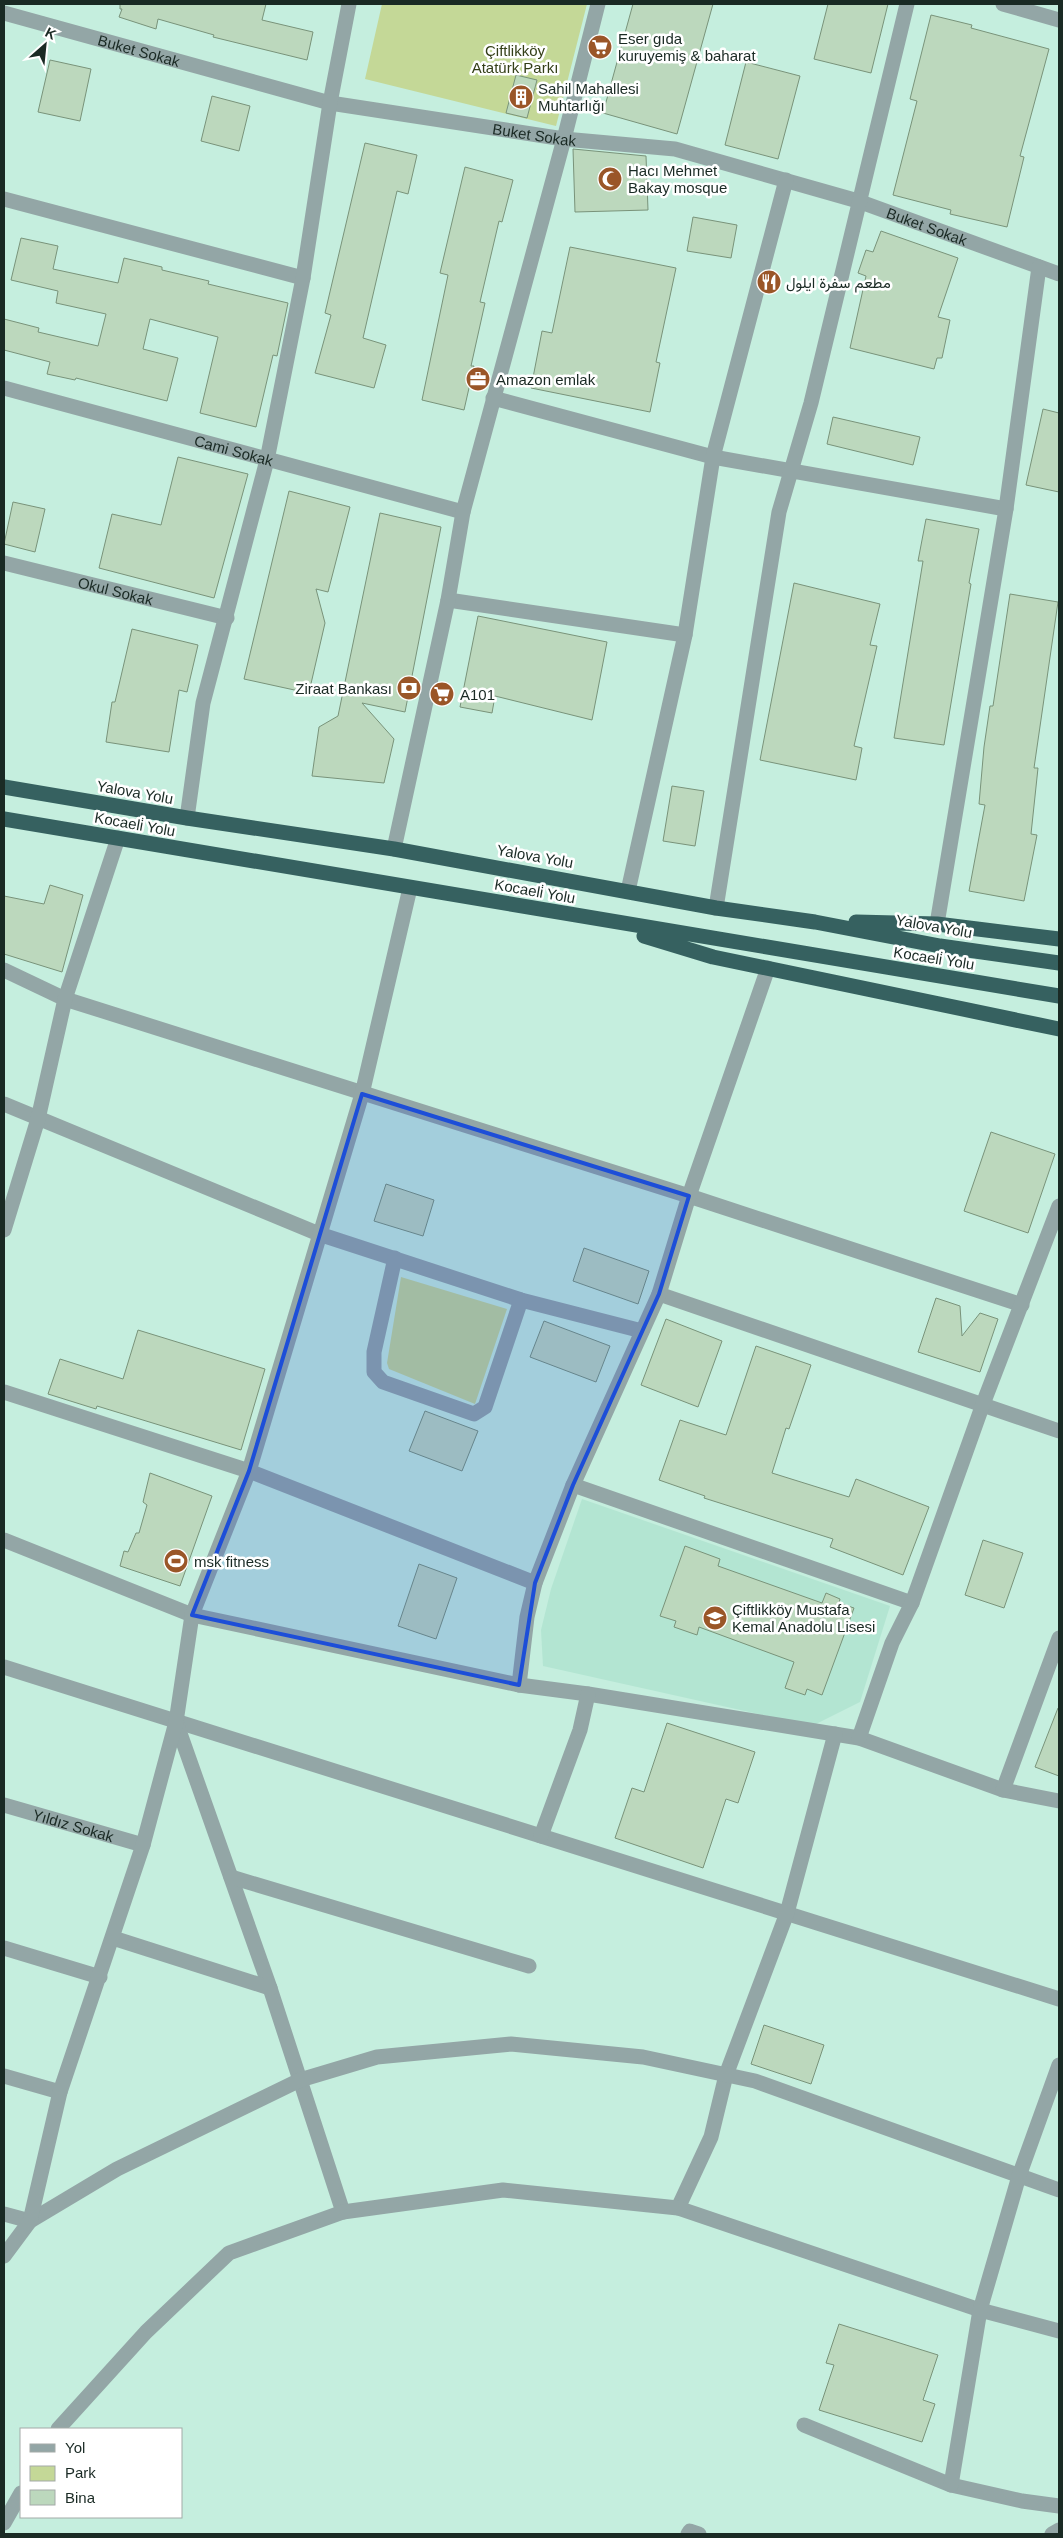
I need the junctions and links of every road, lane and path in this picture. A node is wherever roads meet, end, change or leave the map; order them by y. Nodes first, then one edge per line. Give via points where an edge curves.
1 (349, 4) edge
2 (598, 4) edge
3 (907, 4) edge
4 (1003, 4) edge
5 (4, 13) edge
6 (1059, 20) edge
7 (330, 103) junction
8 (564, 139) junction
9 (786, 180) junction
10 (4, 199) edge
11 (858, 201) junction
12 (1040, 267) junction
13 (1059, 274) edge
14 (304, 278) junction
15 (4, 388) edge
16 (493, 398) junction
17 (714, 457) junction
18 (267, 460) junction
19 (790, 470) junction
20 (1006, 509) junction
21 (463, 512) junction
22 (4, 563) edge
23 (448, 600) junction
24 (227, 618) junction
25 (685, 635) junction
26 (4, 787) edge
27 (187, 818) junction
28 (4, 819) edge
29 (118, 838) junction
30 (394, 849) junction
31 (410, 888) junction
32 (628, 891) junction
33 (716, 908) junction
34 (583, 917) junction
35 (815, 922) junction
36 (937, 924) junction
37 (1059, 939) edge
38 (1059, 963) edge
39 (768, 968) junction
40 (4, 970) edge
41 (1059, 996) edge
42 (65, 999) junction
43 (1059, 1028) edge
44 (362, 1094) junction
45 (4, 1104) edge
46 (38, 1119) junction
47 (689, 1196) junction
48 (1059, 1206) edge
49 (4, 1230) edge
50 (319, 1234) junction
51 (395, 1258) junction
52 (659, 1294) junction
53 (521, 1300) junction
54 (1022, 1305) junction
55 (642, 1331) junction
56 (4, 1392) edge
57 (983, 1404) junction
58 (1059, 1431) edge
59 (249, 1471) junction
60 (573, 1485) junction
61 (4, 1540) edge
62 (535, 1583) junction
63 (912, 1603) junction
64 (192, 1615) junction
65 (1059, 1638) edge
66 (4, 1667) edge
67 (519, 1685) junction
68 (588, 1694) junction
69 (176, 1722) junction
70 (835, 1734) junction
71 (859, 1738) junction
72 (1003, 1790) junction
73 (1059, 1801) edge
74 (4, 1805) edge
75 (541, 1836) junction
76 (143, 1845) junction
77 (231, 1877) junction
78 (787, 1913) junction
79 (113, 1938) junction
80 (4, 1948) edge
81 (529, 1966) dead end
82 (100, 1977) junction
83 (270, 1988) junction
84 (1059, 1999) edge
85 (1059, 2065) edge
86 (726, 2075) junction
87 (4, 2076) edge
88 (300, 2080) junction
89 (60, 2092) junction
90 (1019, 2176) junction
91 (1059, 2190) edge
92 (678, 2208) junction
93 (343, 2212) junction
94 (4, 2214) edge
95 (30, 2221) junction
96 (4, 2256) edge
97 (980, 2310) junction
98 (1059, 2331) edge
99 (804, 2425) dead end
100 (59, 2428) edge
101 (952, 2486) junction
102 (20, 2495) edge
103 (1059, 2506) edge
104 (4, 2523) edge
105 (1059, 2530) edge
106 (688, 2534) edge
107 (698, 2534) edge
108 (1052, 2534) edge

1 - 7 street
2 - 8 street
3 - 11 street
4 - 6 street
5 - 7 street, Buket Sokak
7 - 8 street, Buket Sokak
7 - 14 street
8 - 9 street, Buket Sokak via 675,149
8 - 16 street
9 - 11 street, Buket Sokak
9 - 17 street
10 - 14 street
11 - 12 street, Buket Sokak
11 - 19 street via 811,404
12 - 13 street, Buket Sokak
12 - 20 street
14 - 18 street
15 - 18 street, Cami Sokak
16 - 17 street
16 - 21 street
17 - 19 street
17 - 25 street
18 - 21 street, Cami Sokak
18 - 24 street
19 - 20 street
19 - 33 street via 779,512
20 - 36 street
21 - 23 street
22 - 24 street, Okul Sokak
23 - 25 street
23 - 30 street
24 - 27 street via 203,704
25 - 32 street
26 - 27 highway, Yalova Yolu
27 - 30 highway, Yalova Yolu
28 - 29 highway, Kocaeli̇ Yolu
29 - 31 highway, Kocaeli̇ Yolu
29 - 42 street
30 - 32 highway, Yalova Yolu
31 - 34 highway, Kocaeli̇ Yolu
31 - 44 street
32 - 33 highway, Yalova Yolu
33 - 35 highway, Yalova Yolu
34 - 39 highway via 712,957
34 - 41 highway, Kocaeli̇ Yolu
35 - 36 highway
35 - 38 highway, Yalova Yolu via 940,946
36 - 37 highway
39 - 43 highway
39 - 47 street
40 - 42 street
42 - 44 street
42 - 46 street
44 - 47 street
44 - 50 street
45 - 46 street
46 - 49 street
46 - 50 street
47 - 52 street
47 - 54 street
48 - 54 street
50 - 51 street
50 - 59 street
51 - 53 street
51 - 53 street via 374,1352 374,1372 383,1382 474,1414 485,1407
52 - 55 street
52 - 57 street
53 - 55 street
54 - 57 street
55 - 60 street
56 - 59 street
57 - 58 street
57 - 63 street
59 - 62 street
59 - 64 street
60 - 62 street
60 - 63 street
61 - 64 street
62 - 67 street via 527,1617
63 - 71 street via 892,1643
64 - 67 street
64 - 69 street
65 - 72 street
66 - 69 street
67 - 68 street
68 - 70 street
68 - 75 street via 580,1730
69 - 75 street
69 - 76 street
69 - 77 street
70 - 71 street
70 - 78 street
71 - 72 street
72 - 73 street
74 - 76 street, Yıldız Sokak
75 - 78 street
76 - 79 street
77 - 81 street
77 - 83 street
78 - 84 street
78 - 86 street
79 - 82 street
79 - 83 street
80 - 82 street
82 - 89 street
83 - 88 street
85 - 90 street
86 - 88 street via 643,2057 510,2044 377,2057
86 - 90 street via 755,2081
86 - 92 street via 712,2137
87 - 89 street
88 - 93 street
88 - 95 street via 117,2169
89 - 95 street
90 - 91 street
90 - 97 street
92 - 93 street via 503,2190
92 - 97 street
93 - 100 street via 229,2253 146,2332
94 - 95 street
95 - 96 street
97 - 98 street
97 - 101 street
99 - 101 street
101 - 103 street
102 - 104 street
105 - 108 street
106 - 107 street via 690,2531

